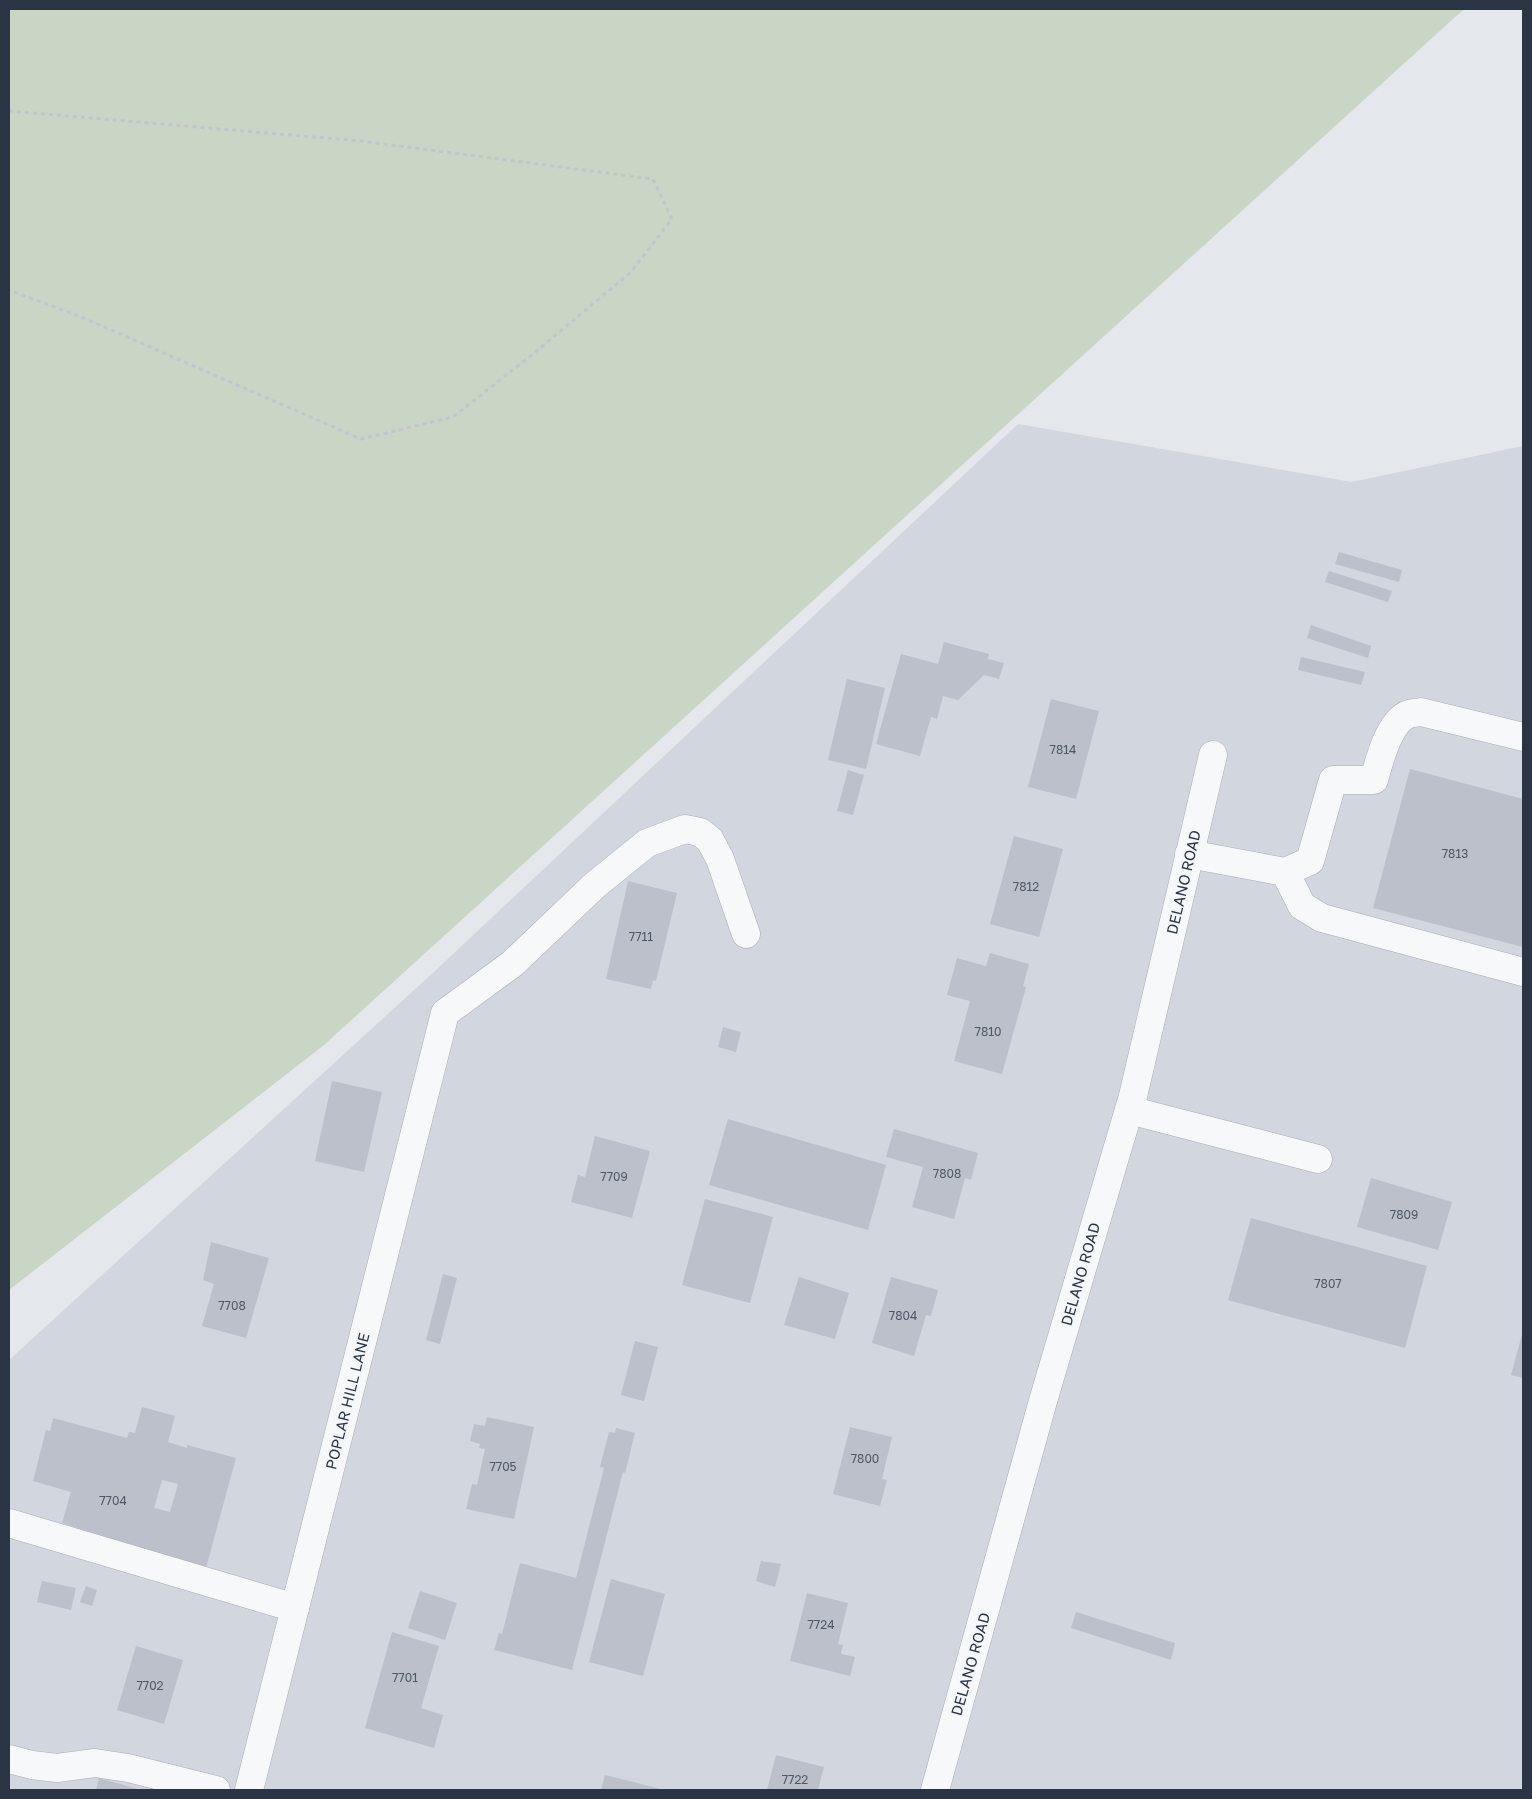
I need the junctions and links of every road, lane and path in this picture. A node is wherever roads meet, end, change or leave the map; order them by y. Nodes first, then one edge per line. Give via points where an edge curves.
1 (9, 111) edge
2 (9, 290) edge
3 (1523, 737) edge
4 (1213, 755) dead end
5 (1189, 854) junction
6 (1285, 872) junction
7 (746, 934) dead end
8 (1523, 972) edge
9 (1128, 1110) junction
10 (1318, 1159) dead end
11 (9, 1523) edge
12 (295, 1608) junction
13 (9, 1758) edge
14 (216, 1790) edge
15 (249, 1790) edge
16 (935, 1790) edge

1 - 2 path via 361,141 654,179 672,220 631,272 453,416 361,439 79,316
3 - 6 street via 1421,712 1408,714 1394,726 1374,780 1334,780 1310,860
4 - 5 street, DELANO ROAD
5 - 6 street
5 - 9 street, DELANO ROAD
6 - 8 street via 1302,906 1322,918
7 - 12 street, POPLAR HILL LANE via 720,859 710,840 700,832 685,828 647,843 595,885 512,964 445,1013
9 - 10 street
9 - 16 street, DELANO ROAD
11 - 12 street
12 - 15 street, POPLAR HILL LANE
13 - 14 street via 57,1768 95,1763 128,1768

